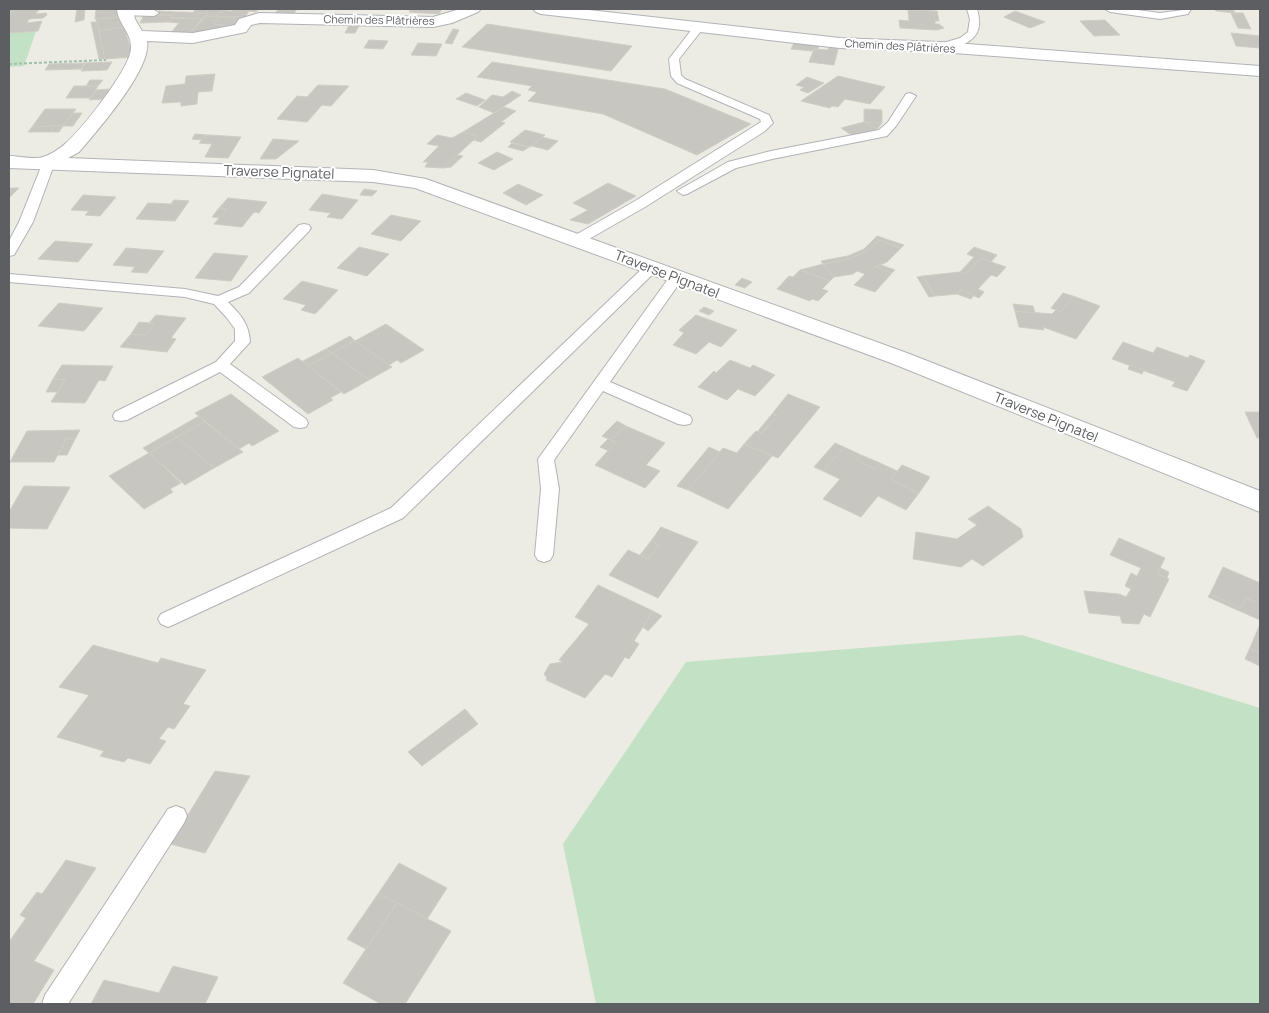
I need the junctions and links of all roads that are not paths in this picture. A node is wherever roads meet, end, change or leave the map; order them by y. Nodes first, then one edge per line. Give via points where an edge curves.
1 (472, 9) edge
2 (541, 9) edge
3 (972, 9) edge
4 (1110, 9) edge
5 (1186, 9) edge
6 (124, 11) edge
7 (154, 13) dead end
8 (696, 30) dead end
9 (138, 36) junction
10 (940, 47) junction
11 (1260, 71) edge
12 (910, 96) dead end
13 (9, 162) edge
14 (49, 162) junction
15 (640, 204) junction
16 (304, 228) dead end
17 (577, 240) junction
18 (9, 252) edge
19 (651, 268) junction
20 (9, 278) edge
21 (676, 278) junction
22 (219, 301) junction
23 (221, 365) junction
24 (601, 384) junction
25 (121, 416) dead end
26 (684, 420) dead end
27 (300, 423) dead end
28 (1260, 502) edge
29 (544, 554) dead end
30 (168, 619) dead end
31 (176, 816) dead end
32 (54, 1004) edge

1 - 9 street, Chemin des Plâtrières via 433,22 260,18 244,22 240,29 194,38
2 - 10 street, Chemin des Plâtrières via 840,43
3 - 10 lane via 975,25 971,38
4 - 5 lane via 1160,16
6 - 7 lane
6 - 9 street via 126,20
8 - 15 lane via 674,59 676,76 765,117 767,122 761,129
9 - 14 street via 140,54 128,75 71,148
10 - 11 street, Chemin des Plâtrières
12 - 15 lane via 883,132 732,165 666,202
13 - 14 street, Traverse Pignatel
14 - 17 street, Traverse Pignatel via 373,176 419,183
14 - 18 lane via 26,222
15 - 17 lane
16 - 22 lane via 244,290
17 - 19 street, Traverse Pignatel
19 - 21 street, Traverse Pignatel
19 - 30 lane via 397,513
20 - 22 lane via 185,293
21 - 24 lane
21 - 28 street, Traverse Pignatel via 899,358
22 - 23 lane via 242,328 243,342
23 - 25 lane
23 - 27 lane
24 - 26 lane
24 - 29 lane via 546,459 550,490
31 - 32 lane

